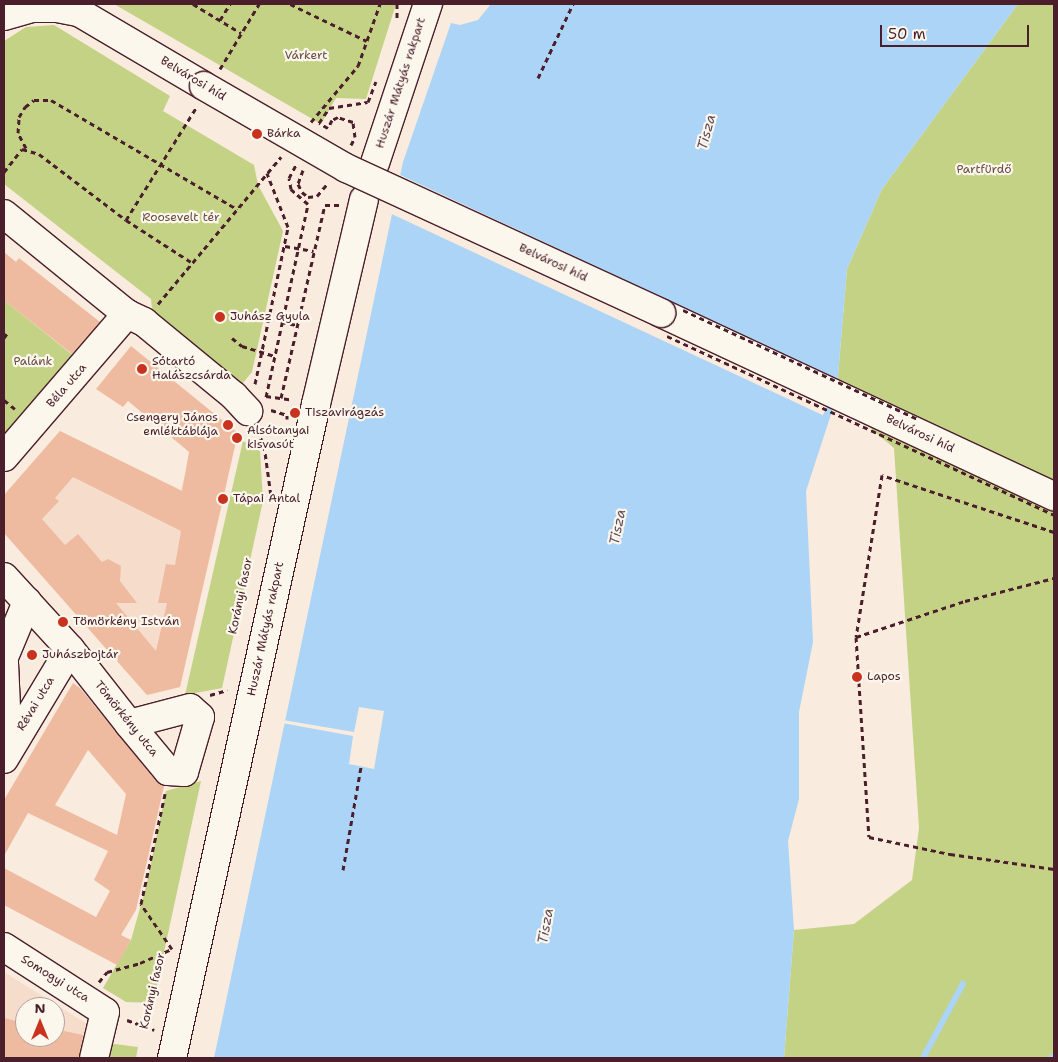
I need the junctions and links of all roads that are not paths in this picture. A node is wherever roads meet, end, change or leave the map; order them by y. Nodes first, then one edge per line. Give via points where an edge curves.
1 (428, 4) edge
2 (74, 8) edge
3 (4, 16) edge
4 (375, 163) dead end
5 (363, 203) road end
6 (4, 214) edge
7 (136, 318) junction
8 (260, 404) road end
9 (4, 457) edge
10 (1054, 496) edge
11 (4, 578) edge
12 (27, 602) junction
13 (70, 650) junction
14 (4, 658) edge
15 (4, 663) edge
16 (130, 724) junction
17 (6, 755) edge
18 (4, 948) edge
19 (94, 1058) edge
20 (172, 1058) edge

1 - 4 street, Huszár Mátyás rakpart
2 - 3 street via 32,8
2 - 10 street, Belvárosi híd, bridge via 346,168
5 - 20 street, Huszár Mátyás rakpart
6 - 7 street
7 - 8 street via 234,396
7 - 9 street, Béla utca
11 - 12 street, Tömörkény utca
12 - 13 street, Tömörkény utca
12 - 14 street
13 - 16 street, Tömörkény utca
13 - 17 street, Révai utca
15 - 17 street
16 - 16 street, Tömörkény utca via 168,777 184,772 200,717 190,708
18 - 19 street, Somogyi utca via 95,1005

